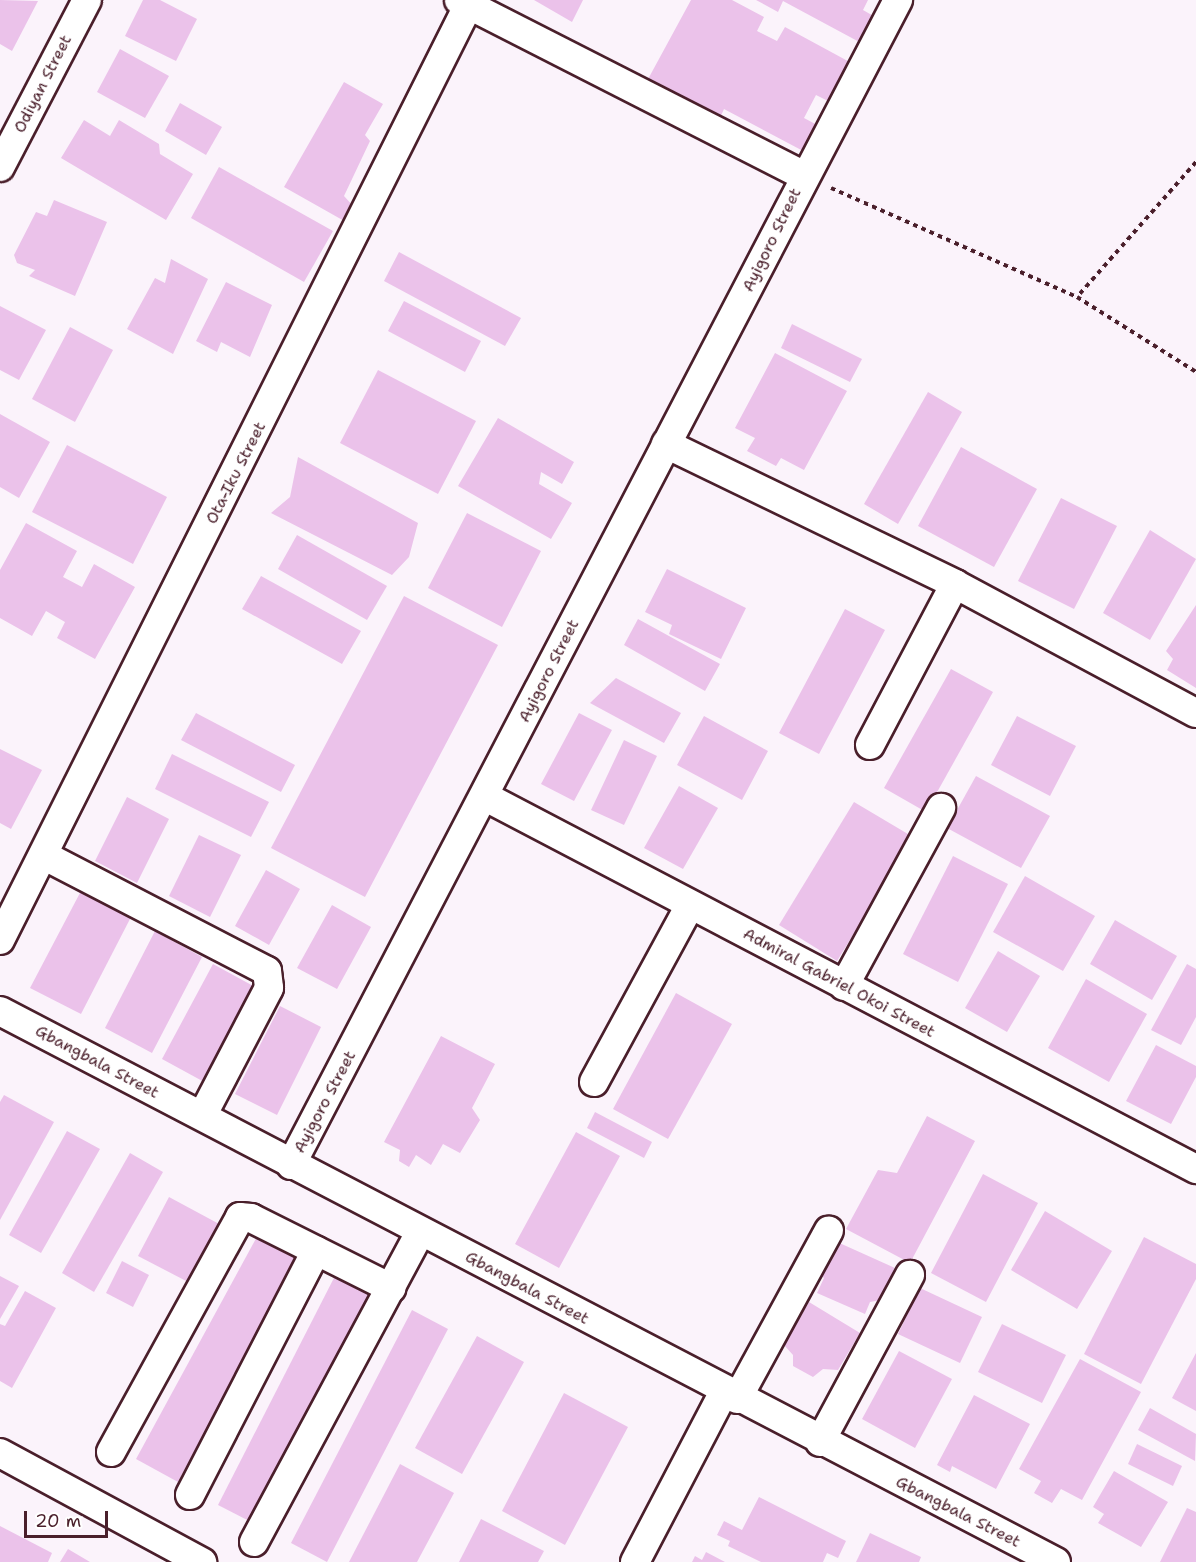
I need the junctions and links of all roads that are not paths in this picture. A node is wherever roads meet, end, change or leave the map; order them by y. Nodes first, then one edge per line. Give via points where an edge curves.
1 (87, 0) edge
2 (898, 0) edge
3 (464, 2) edge
4 (2, 157) edge
5 (804, 176) junction
6 (666, 444) junction
7 (955, 584) junction
8 (1196, 713) edge
9 (870, 745) dead end
10 (484, 796) junction
11 (940, 808) dead end
12 (45, 856) junction
13 (690, 905) junction
14 (0, 940) edge
15 (844, 986) junction
16 (0, 1011) edge
17 (594, 1082) dead end
18 (202, 1116) junction
19 (291, 1165) junction
20 (1196, 1168) edge
21 (829, 1230) dead end
22 (420, 1233) junction
23 (316, 1251) junction
24 (910, 1275) dead end
25 (391, 1288) junction
26 (731, 1395) junction
27 (820, 1442) junction
28 (111, 1452) dead end
29 (0, 1453) edge
30 (190, 1495) dead end
31 (254, 1542) dead end
32 (202, 1562) edge
33 (634, 1562) edge
34 (1056, 1562) edge

1 - 4 street, Odiyan Street
2 - 5 street, Ayigoro Street
3 - 5 street
3 - 12 street, Ota-Iku Street
5 - 6 street, Ayigoro Street
6 - 7 street
6 - 10 street, Ayigoro Street
7 - 8 street
7 - 9 street
10 - 13 street, Admiral Gabriel Okoi Street
10 - 19 street, Ayigoro Street
11 - 15 street
12 - 14 street, Ota-Iku Street
12 - 18 street via 267,971 269,988
13 - 15 street, Admiral Gabriel Okoi Street
13 - 17 street
15 - 20 street, Admiral Gabriel Okoi Street
16 - 18 street, Gbangbala Street
18 - 19 street, Gbangbala Street
19 - 22 street, Gbangbala Street
21 - 26 street
22 - 25 street
22 - 26 street, Gbangbala Street
23 - 25 street
23 - 28 street via 250,1218 240,1217
23 - 30 street
24 - 27 street
25 - 31 street
26 - 27 street, Gbangbala Street
26 - 33 street
27 - 34 street, Gbangbala Street
29 - 32 street

